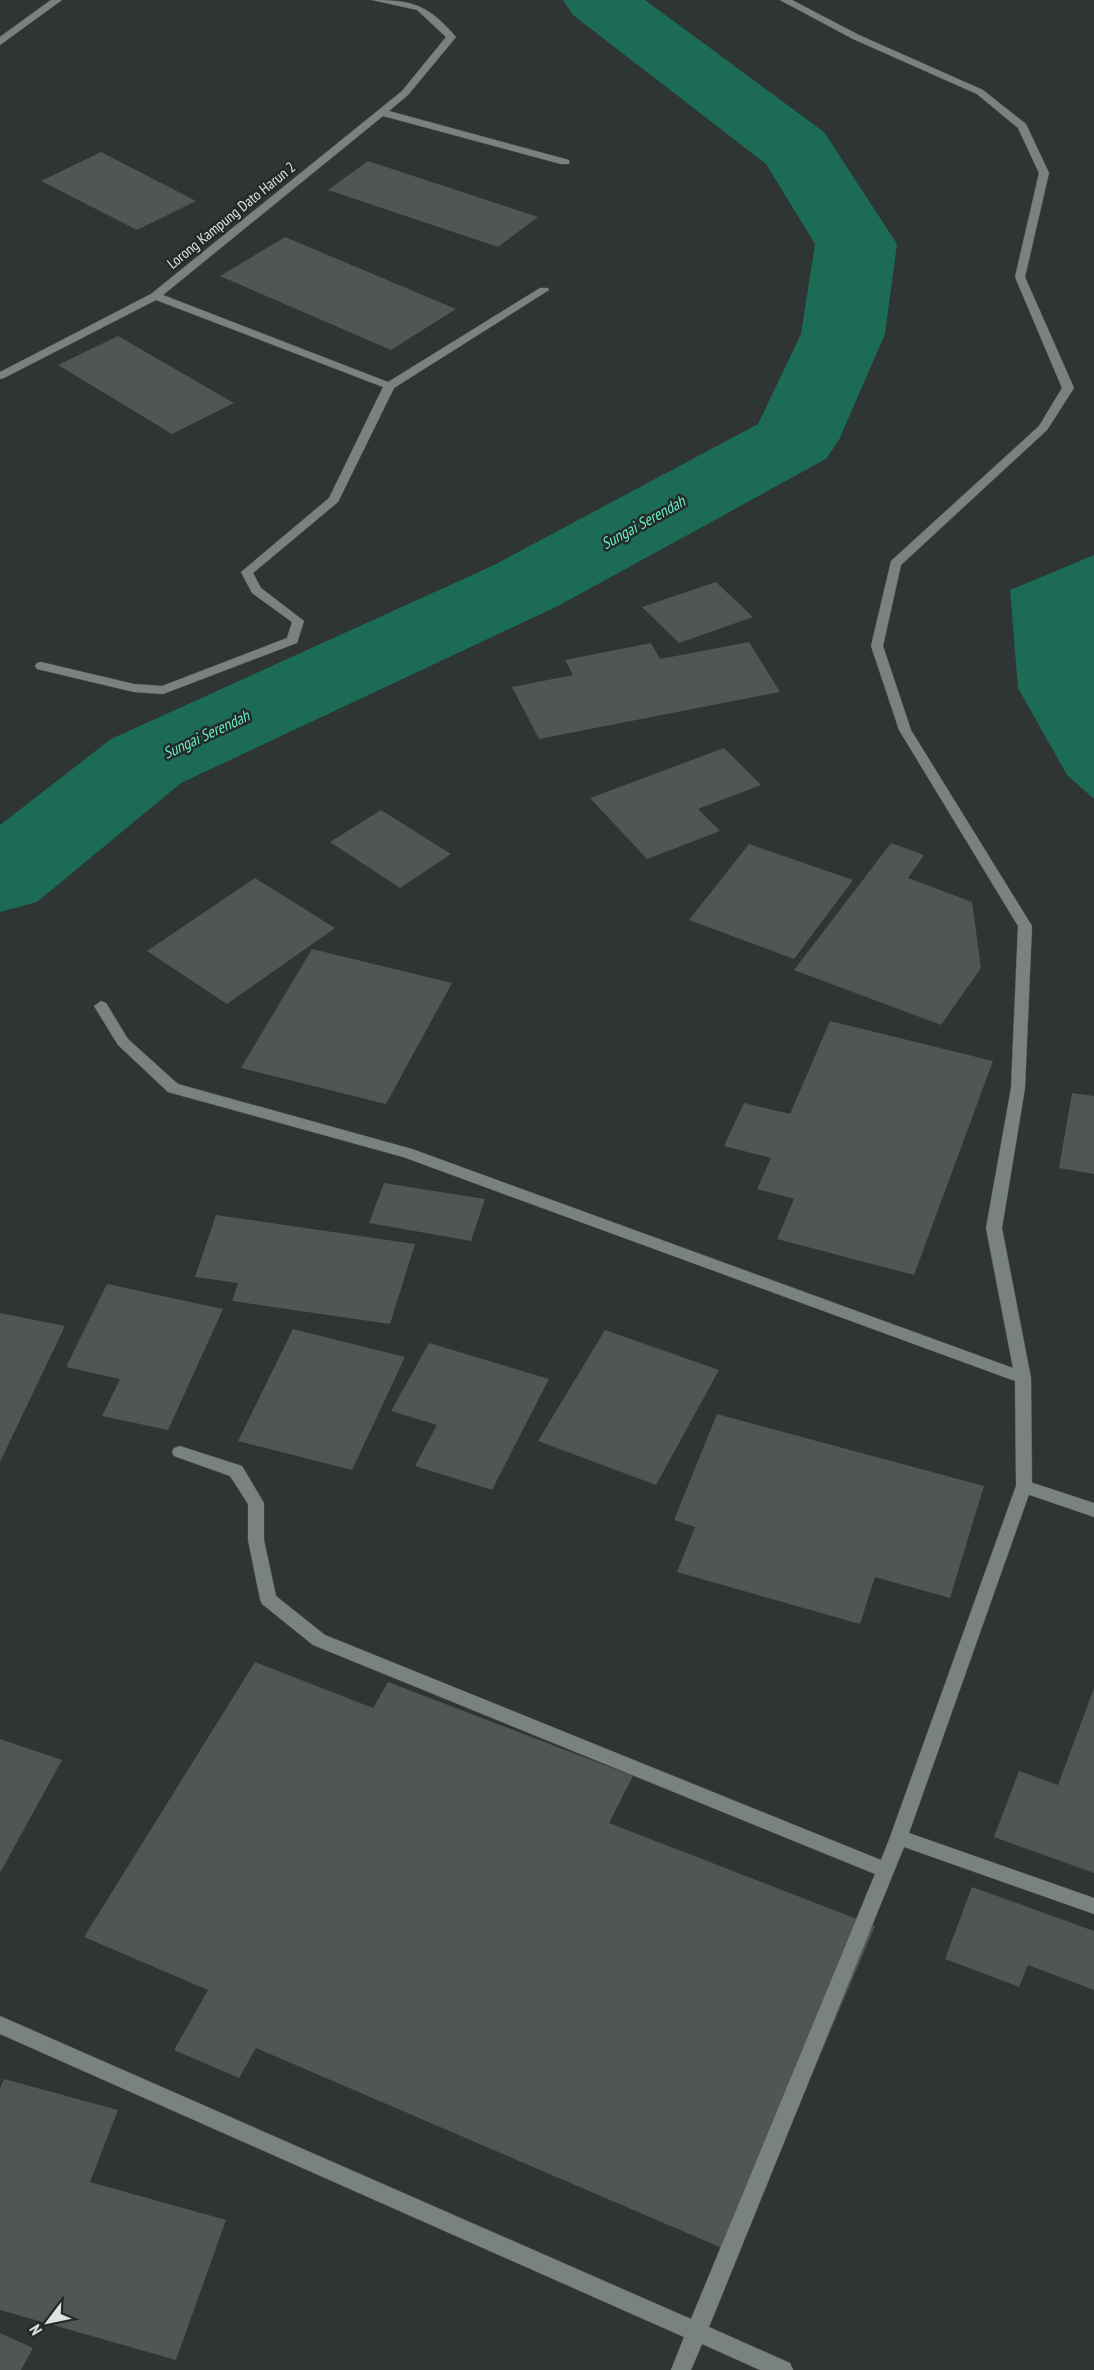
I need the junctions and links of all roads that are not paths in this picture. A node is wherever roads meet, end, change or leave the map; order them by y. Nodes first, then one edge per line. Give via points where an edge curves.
1 (57, 0) edge
2 (376, 0) edge
3 (785, 0) edge
4 (0, 42) edge
5 (381, 112) junction
6 (565, 162) dead end
7 (544, 290) dead end
8 (155, 296) junction
9 (0, 376) edge
10 (389, 386) junction
11 (41, 666) dead end
12 (101, 1006) dead end
13 (1023, 1378) junction
14 (180, 1452) dead end
15 (1024, 1486) junction
16 (1094, 1510) edge
17 (899, 1837) junction
18 (886, 1870) junction
19 (1094, 1905) edge
20 (0, 2025) edge
21 (696, 2332) junction
22 (681, 2370) edge
23 (783, 2370) edge

1 - 4 street
2 - 5 street, Lorong Kampung Dato Harun 2 via 420,8 452,37 405,93
3 - 13 street via 856,37 980,92 1022,126 1044,174 1020,277 1068,388 1043,428 895,564 877,646 905,730 1025,926 1018,1088 994,1228
5 - 6 street
5 - 8 street, Lorong Kampung Dato Harun 2
7 - 10 street
8 - 9 street, Lorong Kampung Dato Harun 2
8 - 10 street
10 - 11 street via 334,500 247,572 256,590 298,621 293,640 163,690 134,688
12 - 13 street via 123,1042 173,1088 407,1153
13 - 15 street
14 - 18 street via 236,1471 256,1503 255,1540 268,1599 320,1640
15 - 16 street
15 - 17 street
17 - 18 street
17 - 19 street
18 - 21 street
20 - 21 street
21 - 22 street
21 - 23 street

